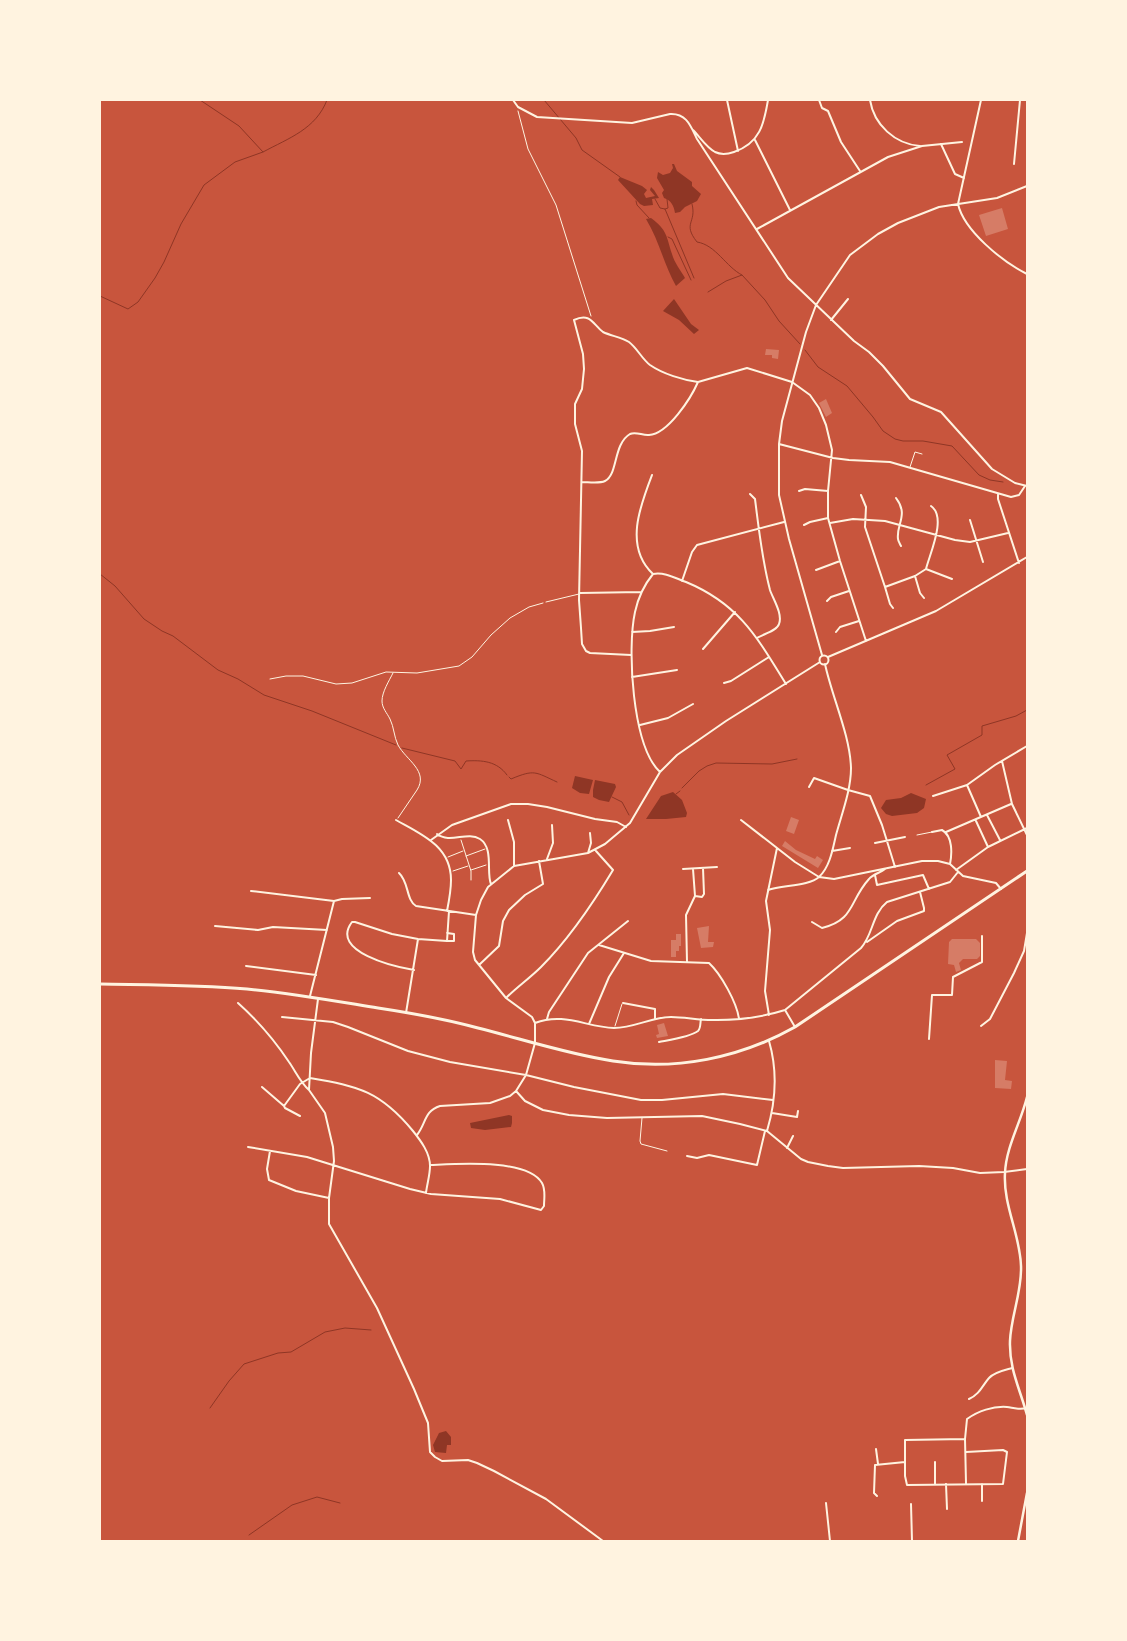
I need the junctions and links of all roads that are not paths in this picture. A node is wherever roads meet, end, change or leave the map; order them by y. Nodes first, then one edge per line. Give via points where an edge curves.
1 (513, 100) edge
2 (727, 100) edge
3 (768, 100) edge
4 (819, 100) edge
5 (870, 100) edge
6 (981, 100) edge
7 (1020, 100) edge
8 (692, 128) junction
9 (755, 140) junction
10 (962, 142) dead end
11 (941, 144) junction
12 (922, 146) junction
13 (738, 151) junction
14 (1014, 164) dead end
15 (860, 171) junction
16 (964, 178) junction
17 (1027, 186) edge
18 (958, 204) junction
19 (790, 210) junction
20 (756, 229) junction
21 (1027, 274) edge
22 (848, 299) dead end
23 (816, 305) junction
24 (831, 320) junction
25 (698, 382) junction
26 (792, 382) junction
27 (779, 444) junction
28 (922, 454) dead end
29 (833, 458) junction
30 (910, 467) junction
31 (652, 475) dead end
32 (582, 482) junction
33 (1026, 486) edge
34 (799, 491) dead end
35 (828, 491) junction
36 (750, 494) dead end
37 (861, 494) dead end
38 (998, 494) junction
39 (896, 498) dead end
40 (931, 506) dead end
41 (828, 518) junction
42 (866, 519) junction
43 (970, 520) dead end
44 (784, 522) junction
45 (829, 523) junction
46 (804, 525) dead end
47 (900, 525) junction
48 (759, 528) junction
49 (1008, 533) junction
50 (936, 535) junction
51 (977, 541) junction
52 (901, 546) dead end
53 (1027, 557) edge
54 (840, 561) junction
55 (983, 562) dead end
56 (1019, 562) junction
57 (926, 569) junction
58 (816, 570) dead end
59 (653, 574) junction
60 (915, 576) junction
61 (952, 579) dead end
62 (682, 581) junction
63 (885, 587) junction
64 (850, 591) junction
65 (641, 592) junction
66 (580, 593) junction
67 (924, 598) dead end
68 (827, 601) dead end
69 (546, 602) road end
70 (893, 608) dead end
71 (735, 612) junction
72 (858, 621) junction
73 (674, 627) dead end
74 (632, 632) junction
75 (836, 632) dead end
76 (757, 638) junction
77 (866, 641) junction
78 (703, 649) dead end
79 (631, 655) junction
80 (822, 656) junction
81 (769, 657) junction
82 (828, 657) junction
83 (820, 662) junction
84 (825, 664) junction
85 (677, 670) dead end
86 (632, 677) junction
87 (724, 683) dead end
88 (786, 684) junction
89 (693, 704) dead end
90 (640, 725) junction
91 (1027, 746) edge
92 (1002, 761) junction
93 (660, 772) junction
94 (967, 785) junction
95 (809, 787) dead end
96 (848, 790) junction
97 (933, 796) dead end
98 (1012, 804) junction
99 (988, 815) junction
100 (982, 818) junction
101 (396, 820) road end
102 (508, 820) dead end
103 (741, 820) dead end
104 (976, 821) junction
105 (552, 825) dead end
106 (626, 827) junction
107 (1026, 829) edge
108 (932, 832) joint
109 (946, 832) junction
110 (590, 833) dead end
111 (437, 834) junction
112 (917, 835) dead end
113 (1027, 835) edge
114 (905, 837) dead end
115 (431, 840) junction
116 (887, 841) junction
117 (1001, 841) junction
118 (875, 843) dead end
119 (988, 846) junction
120 (777, 848) junction
121 (850, 848) dead end
122 (596, 850) junction
123 (832, 851) junction
124 (588, 853) junction
125 (548, 859) junction
126 (539, 861) junction
127 (950, 864) junction
128 (514, 866) junction
129 (716, 867) dead end
130 (693, 868) junction
131 (703, 868) junction
132 (895, 868) junction
133 (683, 869) dead end
134 (885, 870) junction
135 (957, 871) junction
136 (1027, 871) edge
137 (399, 873) dead end
138 (874, 875) junction
139 (819, 877) junction
140 (491, 884) junction
141 (929, 889) junction
142 (1000, 889) junction
143 (768, 890) junction
144 (251, 891) dead end
145 (920, 892) junction
146 (695, 896) junction
147 (370, 898) dead end
148 (334, 901) junction
149 (448, 911) junction
150 (476, 915) junction
151 (628, 922) dead end
152 (812, 922) dead end
153 (215, 926) dead end
154 (327, 930) junction
155 (447, 933) junction
156 (1027, 933) edge
157 (982, 936) dead end
158 (418, 939) junction
159 (447, 941) junction
160 (866, 943) junction
161 (599, 945) junction
162 (624, 953) junction
163 (687, 962) junction
164 (478, 965) junction
165 (246, 966) dead end
166 (414, 970) junction
167 (316, 975) junction
168 (100, 984) edge
169 (310, 997) junction
170 (506, 998) junction
171 (318, 999) junction
172 (238, 1003) dead end
173 (623, 1004) joint
174 (785, 1010) junction
175 (406, 1013) junction
176 (768, 1015) junction
177 (282, 1017) dead end
178 (547, 1019) junction
179 (655, 1019) junction
180 (701, 1019) junction
181 (738, 1019) junction
182 (315, 1020) junction
183 (535, 1023) junction
184 (589, 1024) junction
185 (981, 1026) dead end
186 (795, 1027) junction
187 (614, 1028) junction
188 (929, 1039) dead end
189 (769, 1041) junction
190 (659, 1042) dead end
191 (535, 1043) junction
192 (526, 1075) junction
193 (310, 1078) junction
194 (301, 1083) junction
195 (262, 1087) dead end
196 (309, 1090) junction
197 (516, 1091) junction
198 (1027, 1097) edge
199 (773, 1100) junction
200 (284, 1106) junction
201 (798, 1111) dead end
202 (772, 1113) junction
203 (300, 1116) dead end
204 (642, 1117) junction
205 (766, 1131) junction
206 (417, 1135) junction
207 (793, 1136) dead end
208 (248, 1146) dead end
209 (787, 1148) junction
210 (270, 1151) junction
211 (667, 1151) dead end
212 (687, 1156) dead end
213 (333, 1166) junction
214 (430, 1166) junction
215 (1027, 1169) edge
216 (1004, 1172) junction
217 (426, 1193) junction
218 (329, 1198) junction
219 (1012, 1368) junction
220 (969, 1399) dead end
221 (1026, 1408) edge
222 (1027, 1414) edge
223 (965, 1439) junction
224 (876, 1449) dead end
225 (966, 1452) junction
226 (905, 1462) junction
227 (935, 1462) dead end
228 (878, 1464) junction
229 (966, 1483) junction
230 (936, 1484) junction
231 (946, 1484) junction
232 (982, 1484) junction
233 (1027, 1493) edge
234 (877, 1496) dead end
235 (982, 1501) dead end
236 (826, 1503) dead end
237 (911, 1504) dead end
238 (947, 1509) dead end
239 (603, 1541) edge
240 (830, 1541) edge
241 (912, 1541) edge
242 (1018, 1541) edge

1 - 8 street via 518,108 537,117 632,123 676,114
2 - 13 street
3 - 9 street
4 - 15 street
5 - 12 street via 880,124 890,134 902,143
6 - 16 street
7 - 14 street
8 - 13 street via 716,152 730,154
8 - 20 street
9 - 13 street
9 - 19 street
10 - 11 street
11 - 12 street
11 - 16 street via 955,174
12 - 15 street via 888,157
15 - 19 street
16 - 18 street
17 - 18 street via 997,198
18 - 21 street via 975,234
18 - 23 street via 939,207 898,223 863,244 850,255
19 - 20 street
20 - 23 street via 788,278
22 - 24 street
23 - 24 street
23 - 26 street
24 - 33 street via 884,366 910,399 946,416 992,468
25 - 26 street via 747,368
25 - 32 street via 662,430 626,437 609,478 604,482
25 - 32 street via 661,371 629,342 602,331 592,320 580,317 574,320 584,369 582,389 575,404
26 - 27 street
26 - 29 street via 810,395 819,408
27 - 29 street
27 - 44 street via 779,495
28 - 30 lane via 914,452
29 - 30 street via 890,462
29 - 35 street
30 - 38 street
31 - 59 street via 640,507 637,536 639,553
32 - 66 street
33 - 38 street via 1016,496
34 - 35 street
35 - 41 street
36 - 48 street via 755,499
37 - 42 street
38 - 49 street
39 - 47 street via 902,516
40 - 50 street via 935,508 939,521
41 - 45 street
41 - 46 street
42 - 45 street
42 - 47 street
42 - 63 street via 865,527
43 - 51 street
44 - 48 street
44 - 80 street
45 - 54 street
47 - 50 street
47 - 52 street via 898,538
48 - 62 street via 697,545
48 - 76 street via 764,567 780,623
49 - 51 street
49 - 56 street
50 - 51 street
50 - 57 street
51 - 55 street
53 - 56 street
54 - 58 street
54 - 64 street
56 - 77 street via 936,611
57 - 60 street
57 - 61 street
59 - 62 street via 665,574
59 - 65 street
60 - 63 street
60 - 67 street
62 - 71 street via 711,594
63 - 70 street
64 - 68 street
64 - 72 street
65 - 66 street
65 - 74 street
66 - 69 lane
66 - 79 street via 582,644 586,651
71 - 76 street
71 - 78 street
72 - 75 street via 840,627
72 - 77 street
73 - 74 street
74 - 79 street
76 - 81 street
77 - 82 street
79 - 86 street
80 - 82 street
80 - 83 street
81 - 87 street
81 - 88 street
82 - 84 street
83 - 84 street
83 - 88 street
84 - 96 street via 848,750 851,767
85 - 86 street
86 - 90 street
88 - 93 street via 688,746
89 - 90 street via 668,718
90 - 93 street via 650,759
91 - 92 street
92 - 94 street
92 - 98 street
93 - 106 street
94 - 97 street
94 - 100 street
95 - 96 street via 814,778
96 - 116 street via 870,796
96 - 123 street
98 - 99 street
98 - 107 street
99 - 100 street
99 - 117 street
100 - 104 street
101 - 115 street
102 - 128 street via 514,842
103 - 120 street
104 - 109 street
104 - 119 street
105 - 125 street via 553,843
106 - 111 street via 617,822 537,806 510,804 464,820
106 - 122 street
107 - 113 street
107 - 117 street
108 - 109 street
108 - 112 lane
109 - 127 street via 951,843
110 - 124 street
111 - 115 street
111 - 140 street via 446,839 480,839 486,848
114 - 116 street
115 - 149 street via 445,858 450,872
116 - 118 street
116 - 132 street
117 - 119 street
119 - 135 street
120 - 139 street
120 - 143 street
121 - 123 street
122 - 124 street
122 - 170 street via 613,870 602,889 566,940
123 - 139 street
124 - 125 street
125 - 126 street
126 - 128 street
126 - 164 street via 543,884 509,910 502,921 499,946
127 - 132 street via 930,861
127 - 135 street
128 - 140 street
129 - 131 street
130 - 131 street
130 - 133 street
130 - 146 street
131 - 146 street via 704,894
132 - 134 street
134 - 138 street
134 - 139 street via 834,879
135 - 141 street via 950,882
135 - 142 street via 963,876 996,883
136 - 142 main road
137 - 149 street via 413,905
138 - 141 street via 878,885 924,875
138 - 152 street via 840,922 822,928
139 - 143 street
140 - 150 street
141 - 145 street
142 - 186 main road
143 - 176 street via 766,902 770,930 765,997
144 - 148 street
145 - 160 street via 887,902
145 - 160 street via 924,911 897,920
146 - 163 street via 686,915
147 - 148 street
148 - 154 street
149 - 150 street
149 - 155 street
150 - 164 street via 473,952
151 - 161 street
153 - 154 street
154 - 167 street
155 - 159 street
155 - 159 street via 454,934 454,942
156 - 185 street via 1024,951 1014,974 990,1020
157 - 188 street via 982,962 953,977 952,995 932,995
158 - 159 street
158 - 166 street
158 - 166 street via 355,922 348,931 359,952 392,966
160 - 174 street
161 - 162 street
161 - 178 street via 588,953
162 - 163 street via 651,962
162 - 184 street
163 - 181 street via 711,965 732,996
164 - 170 street
165 - 167 street
166 - 175 street
167 - 169 street
168 - 169 main road via 236,988
169 - 171 main road
170 - 183 street
171 - 175 main road
171 - 182 street
172 - 194 street via 251,1014
173 - 179 street via 656,1009
173 - 187 lane
174 - 176 street
174 - 186 street
175 - 191 main road
176 - 181 street
177 - 182 street
178 - 183 street
178 - 184 street
179 - 180 street
179 - 187 street
180 - 181 street
180 - 190 street via 697,1031
182 - 192 street via 348,1027 408,1051 450,1062
182 - 193 street
183 - 191 street
184 - 187 street
186 - 189 main road
189 - 191 main road via 720,1057 665,1064 612,1061
189 - 199 street via 776,1083
191 - 192 street
192 - 197 street
192 - 199 street via 641,1100 722,1094
193 - 194 street
193 - 196 street
193 - 206 street via 348,1084 373,1094 395,1111
194 - 196 street
194 - 200 street
195 - 200 street
196 - 213 street via 325,1113 333,1147
197 - 204 street via 525,1101 555,1113 608,1118
197 - 206 street via 490,1103 434,1108
198 - 216 street
199 - 202 street
200 - 203 street
201 - 202 street via 797,1117
202 - 205 street
204 - 205 street via 702,1116
204 - 211 lane via 641,1144
205 - 209 street
205 - 212 street via 757,1165 709,1155
206 - 214 street
207 - 209 street
208 - 210 street
209 - 216 street via 808,1162 843,1168 919,1166 980,1173
210 - 213 street via 307,1157
210 - 218 street via 269,1180 296,1191
213 - 217 street
213 - 218 street
214 - 217 street
214 - 217 street via 495,1165 520,1169 542,1183 544,1206 541,1210 500,1199
215 - 216 street
216 - 219 street via 1021,1255 1020,1283 1010,1342
218 - 239 street via 330,1228 392,1340 427,1418 429,1447 435,1458 477,1462 546,1499
219 - 220 street via 989,1377 982,1390
219 - 221 street
221 - 222 street
221 - 223 street via 987,1409 970,1417
223 - 225 street
223 - 226 street via 905,1440
224 - 228 street
225 - 229 street
225 - 232 street via 1008,1452 1004,1484
226 - 228 street
226 - 230 street via 907,1485
227 - 230 street
228 - 234 street via 874,1465 873,1472
229 - 231 street
229 - 232 street
230 - 231 street
231 - 238 street
232 - 235 street
233 - 242 street
236 - 240 street
237 - 241 street

